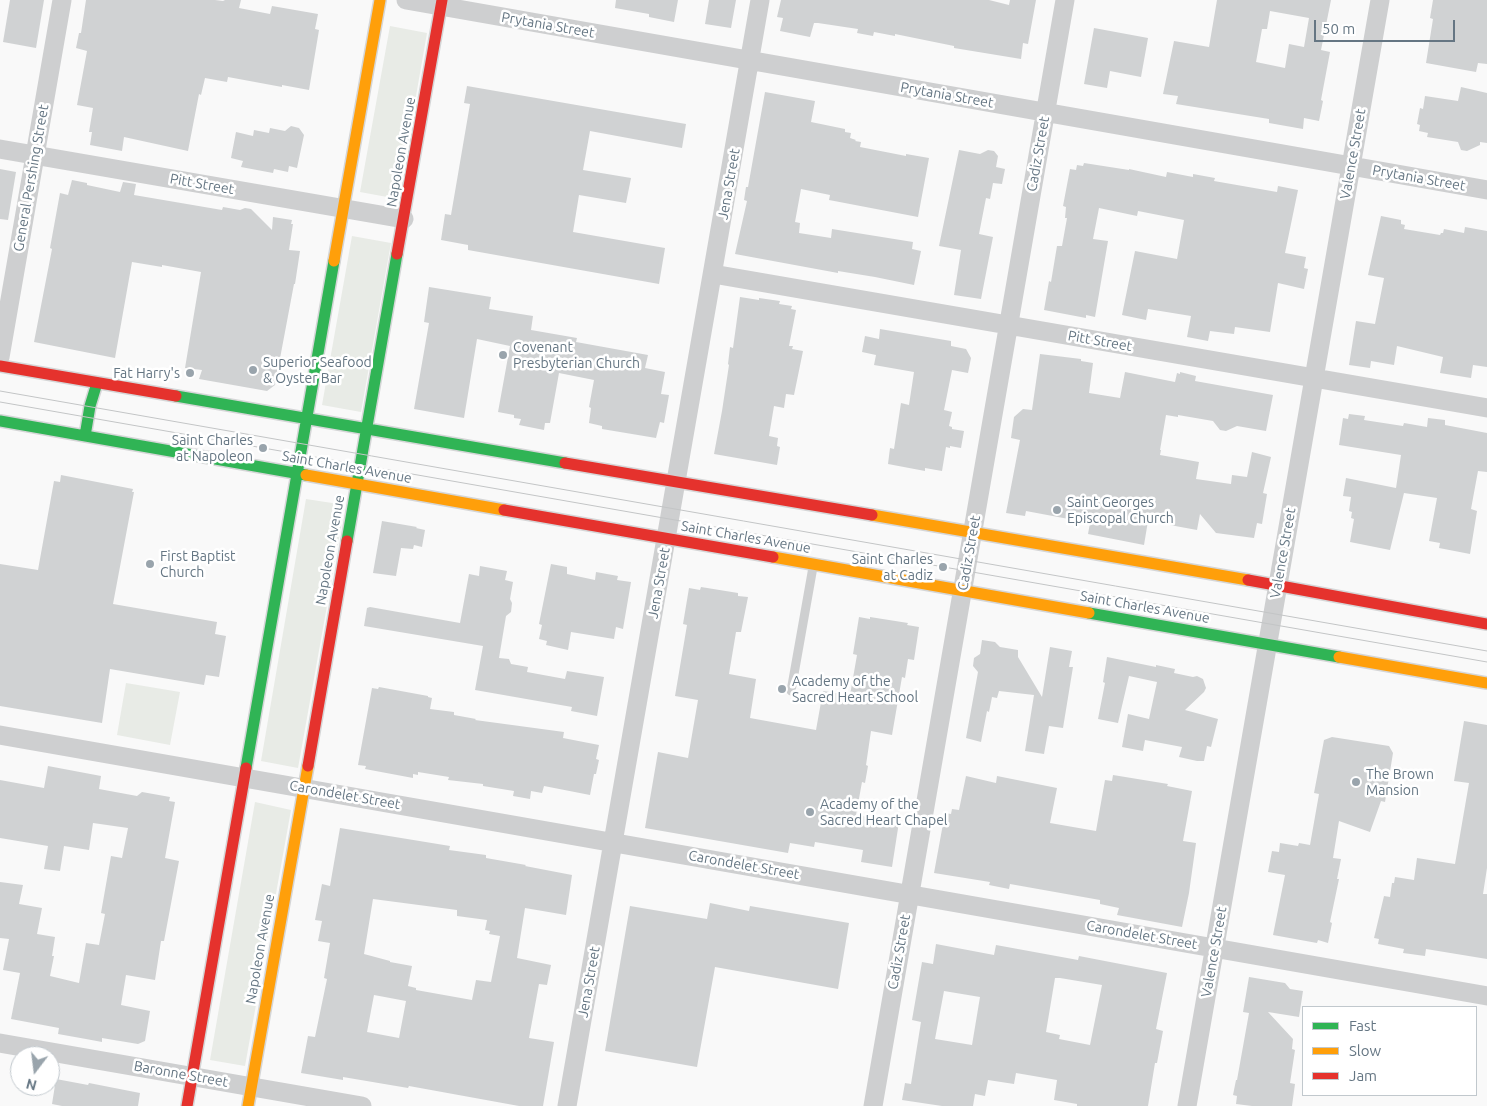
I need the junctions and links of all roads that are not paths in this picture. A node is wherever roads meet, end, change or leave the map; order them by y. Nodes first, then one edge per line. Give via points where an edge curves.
1 (62, 0) edge
2 (380, 0) edge
3 (406, 0) edge
4 (760, 0) edge
5 (1065, 0) edge
6 (1380, 0) edge
7 (442, 3) edge
8 (750, 60) junction
9 (1046, 112) junction
10 (0, 149) edge
11 (35, 156) junction
12 (1351, 166) junction
13 (1487, 190) edge
14 (343, 209) junction
15 (404, 219) junction
16 (713, 274) junction
17 (1009, 325) junction
18 (0, 357) edge
19 (0, 366) edge
20 (1314, 378) junction
21 (97, 382) junction
22 (1487, 408) edge
23 (307, 418) junction
24 (0, 421) edge
25 (367, 429) junction
26 (85, 436) junction
27 (297, 473) junction
28 (676, 482) junction
29 (357, 484) junction
30 (972, 532) junction
31 (666, 538) junction
32 (813, 564) junction
33 (1278, 585) junction
34 (963, 590) junction
35 (1487, 624) edge
36 (1267, 644) junction
37 (1487, 683) edge
38 (791, 691) dead end
39 (0, 735) edge
40 (244, 778) junction
41 (304, 788) junction
42 (613, 842) junction
43 (910, 894) junction
44 (1214, 948) junction
45 (1487, 996) edge
46 (0, 1043) edge
47 (192, 1076) junction
48 (251, 1087) junction
49 (187, 1106) edge
50 (248, 1106) edge
51 (362, 1106) edge
52 (567, 1106) edge
53 (873, 1106) edge
54 (1187, 1106) edge

1 - 11 street, General Pershing Street
2 - 14 main road
3 - 7 street, Prytania Street
4 - 8 street, Jena Street
5 - 9 street, Cadiz Street
6 - 12 street, Valence Street
7 - 8 street, Prytania Street
7 - 15 main road, Napoleon Avenue
8 - 9 street, Prytania Street
8 - 16 street, Jena Street
9 - 12 street, Prytania Street
9 - 17 street, Cadiz Street
10 - 11 street, Pitt Street
11 - 14 street, Pitt Street
11 - 18 street, General Pershing Street
12 - 13 street, Prytania Street
12 - 20 street, Valence Street
14 - 15 street, Pitt Street
14 - 23 main road
15 - 25 main road, Napoleon Avenue
16 - 17 street, Pitt Street
16 - 28 street, Jena Street
17 - 20 street, Pitt Street
17 - 30 street, Cadiz Street
19 - 21 main road
20 - 22 street, Pitt Street
20 - 33 street, Valence Street
21 - 23 main road
21 - 26 main road
23 - 25 main road
23 - 27 main road
24 - 26 main road, Saint Charles Avenue
25 - 28 main road
25 - 29 main road, Napoleon Avenue
26 - 27 main road, Saint Charles Avenue
27 - 29 main road, Saint Charles Avenue
27 - 40 main road
28 - 30 main road
28 - 31 street, Jena Street
29 - 31 main road, Saint Charles Avenue
29 - 41 main road, Napoleon Avenue
30 - 33 main road
30 - 34 street, Cadiz Street
31 - 32 main road, Saint Charles Avenue
31 - 42 street, Jena Street
32 - 34 main road, Saint Charles Avenue
32 - 38 lane
33 - 35 main road
33 - 36 street, Valence Street
34 - 36 main road, Saint Charles Avenue
34 - 43 street, Cadiz Street
36 - 37 main road, Saint Charles Avenue
36 - 44 street, Valence Street
39 - 40 street, Carondelet Street
40 - 41 street, Carondelet Street
40 - 47 main road
41 - 42 street, Carondelet Street
41 - 48 main road, Napoleon Avenue
42 - 43 street, Carondelet Street
42 - 52 street, Jena Street
43 - 44 street, Carondelet Street
43 - 53 street, Cadiz Street
44 - 45 street, Carondelet Street
44 - 54 street, Valence Street
46 - 47 street, Baronne Street
47 - 48 street, Baronne Street
47 - 49 main road
48 - 50 main road, Napoleon Avenue
48 - 51 street, Baronne Street

